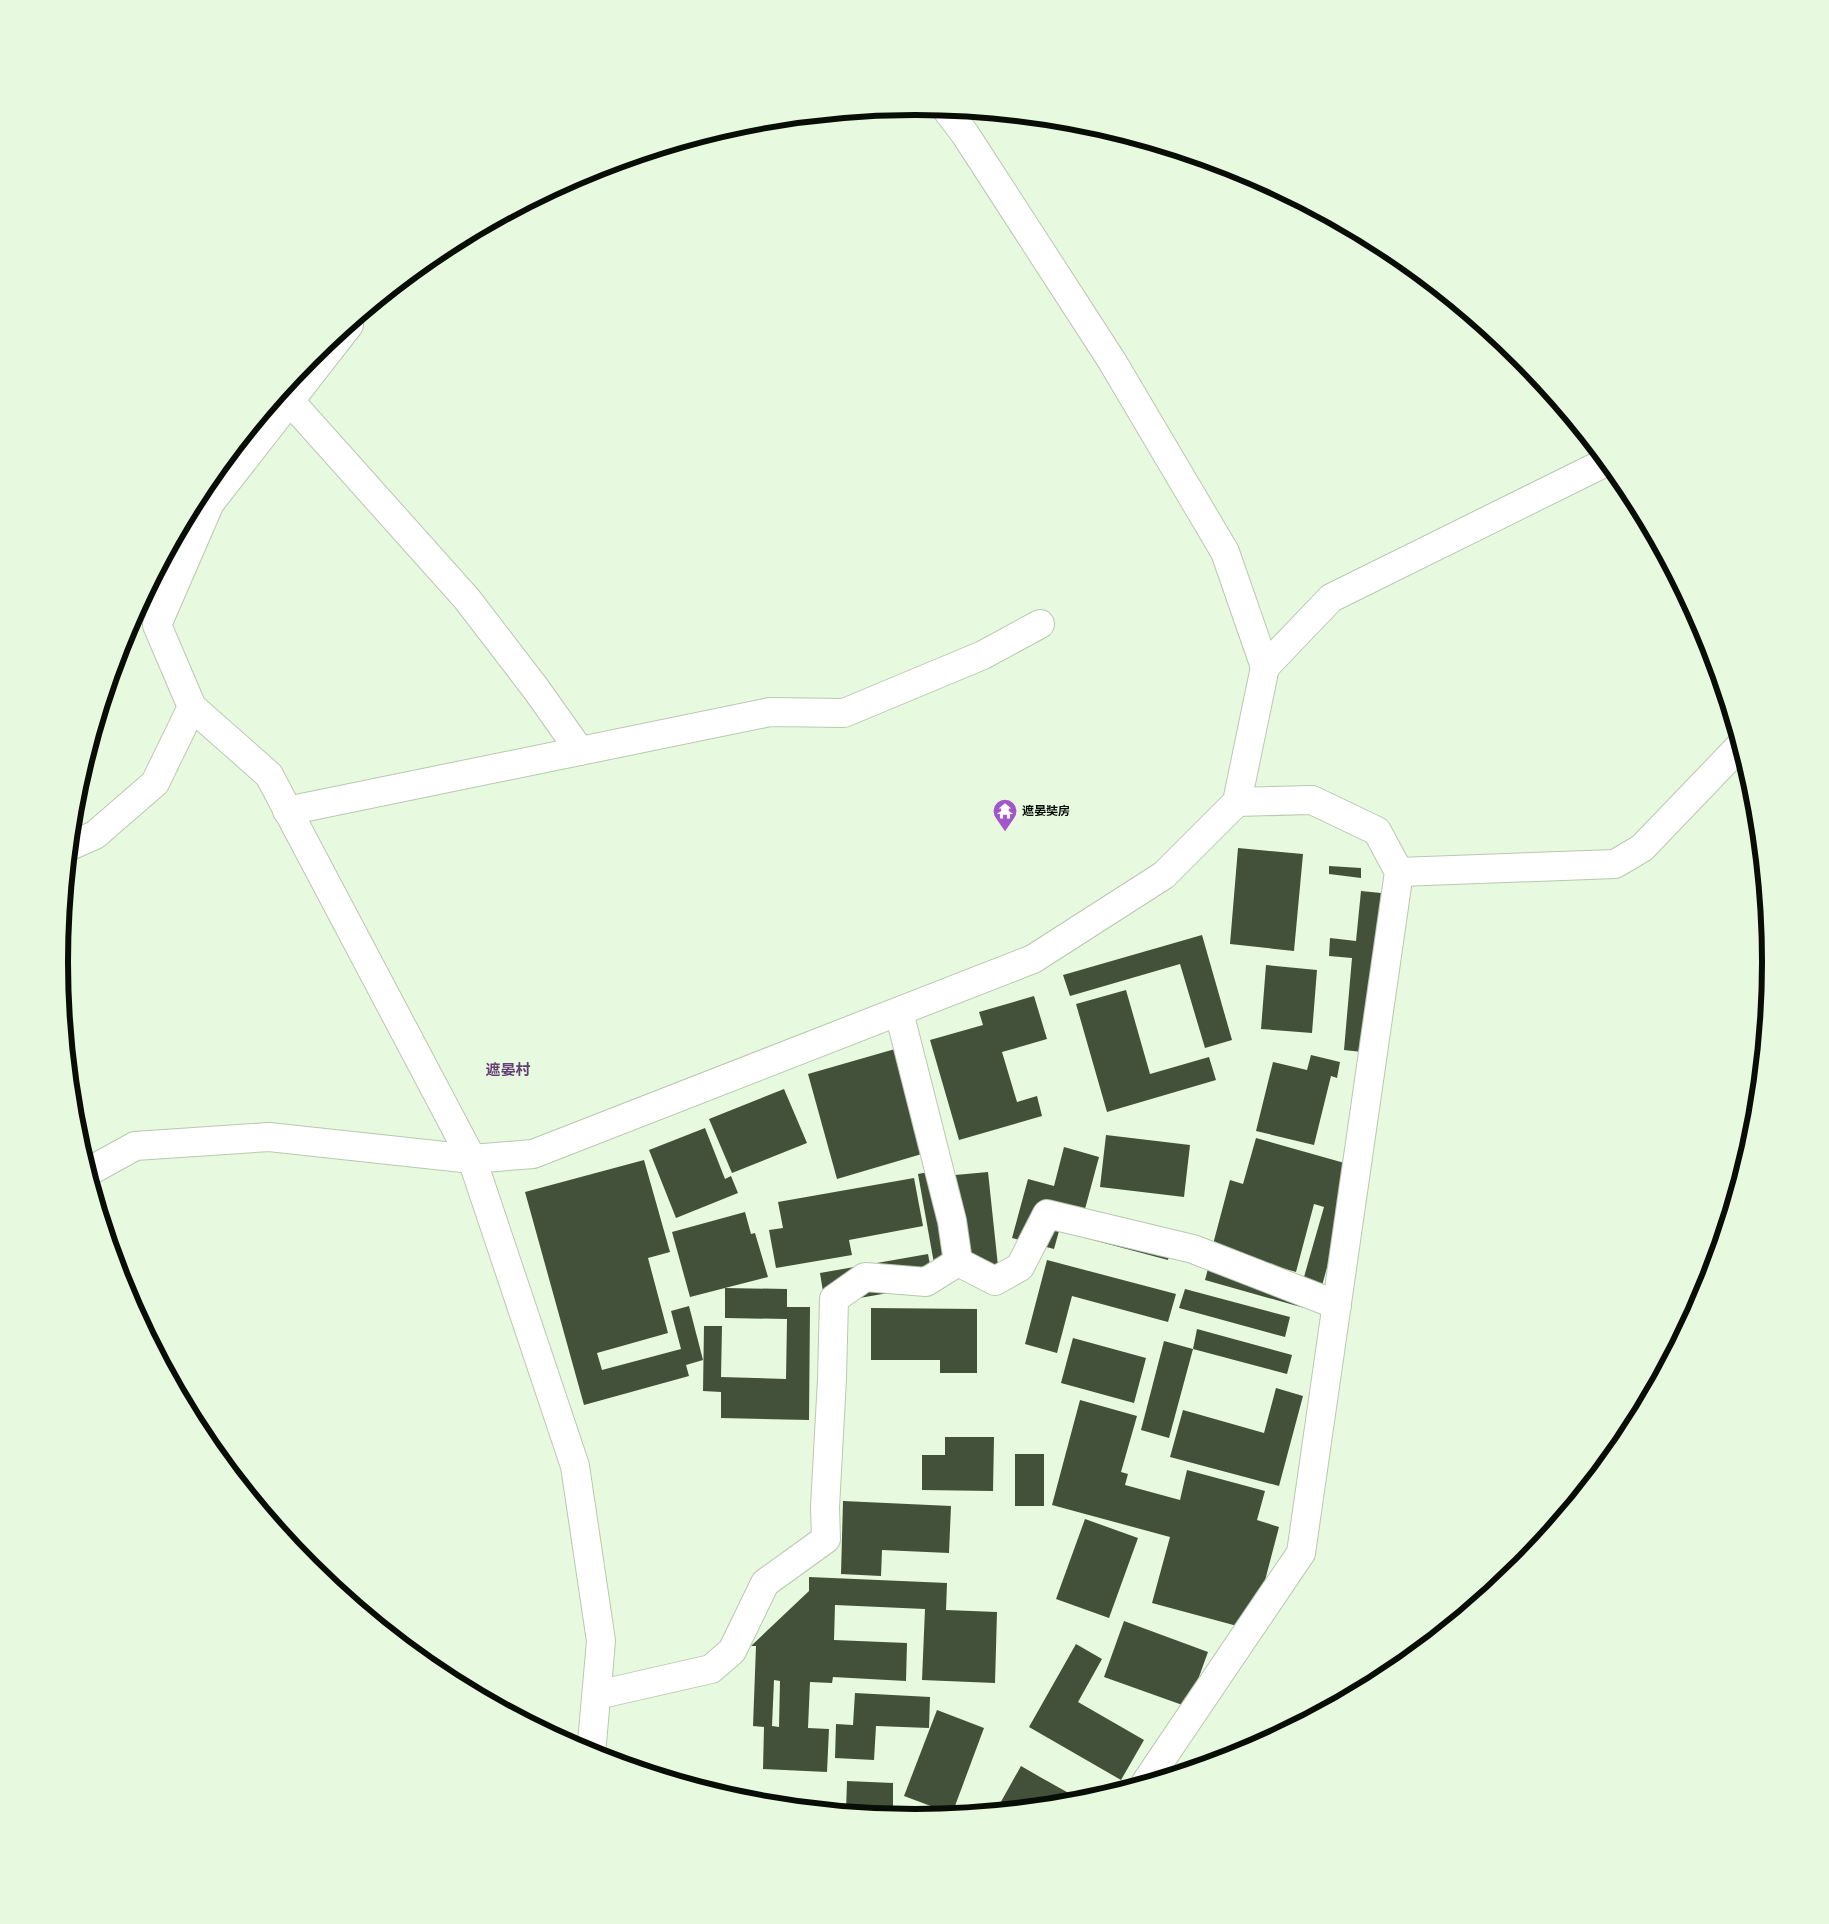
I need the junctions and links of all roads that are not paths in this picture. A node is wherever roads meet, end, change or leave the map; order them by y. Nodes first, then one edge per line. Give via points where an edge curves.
1 (952, 116) edge
2 (329, 350) edge
3 (290, 401) junction
4 (1600, 465) edge
5 (1040, 624) dead end
6 (1265, 666) junction
7 (192, 707) junction
8 (580, 751) junction
9 (1735, 751) edge
10 (1237, 802) junction
11 (287, 811) junction
12 (76, 843) edge
13 (1399, 872) junction
14 (899, 1012) junction
15 (472, 1159) junction
16 (93, 1169) edge
17 (958, 1262) junction
18 (1337, 1305) junction
19 (596, 1695) junction
20 (592, 1746) edge
21 (1151, 1775) edge

1 - 6 street via 1112,361 1225,552
2 - 3 street
3 - 7 street via 210,503 157,625
3 - 8 street via 467,600
4 - 6 street via 1330,598
5 - 8 street via 984,655 844,713 770,712
6 - 10 street
7 - 11 street via 269,775
7 - 12 street via 155,783 95,835
8 - 11 street
9 - 13 street via 1642,848 1615,864
10 - 13 street via 1312,800 1377,831
10 - 14 street via 1164,875 1033,959
11 - 15 street
13 - 18 street
14 - 15 street via 533,1154
14 - 17 street via 952,1221
15 - 16 street via 270,1137 136,1146
15 - 19 street via 575,1466 601,1641
17 - 18 street via 995,1281 1020,1267 1047,1214 1193,1248
17 - 19 street via 926,1282 865,1277 834,1299 826,1539 765,1583 732,1651 711,1669
18 - 21 street via 1301,1552
19 - 20 street

